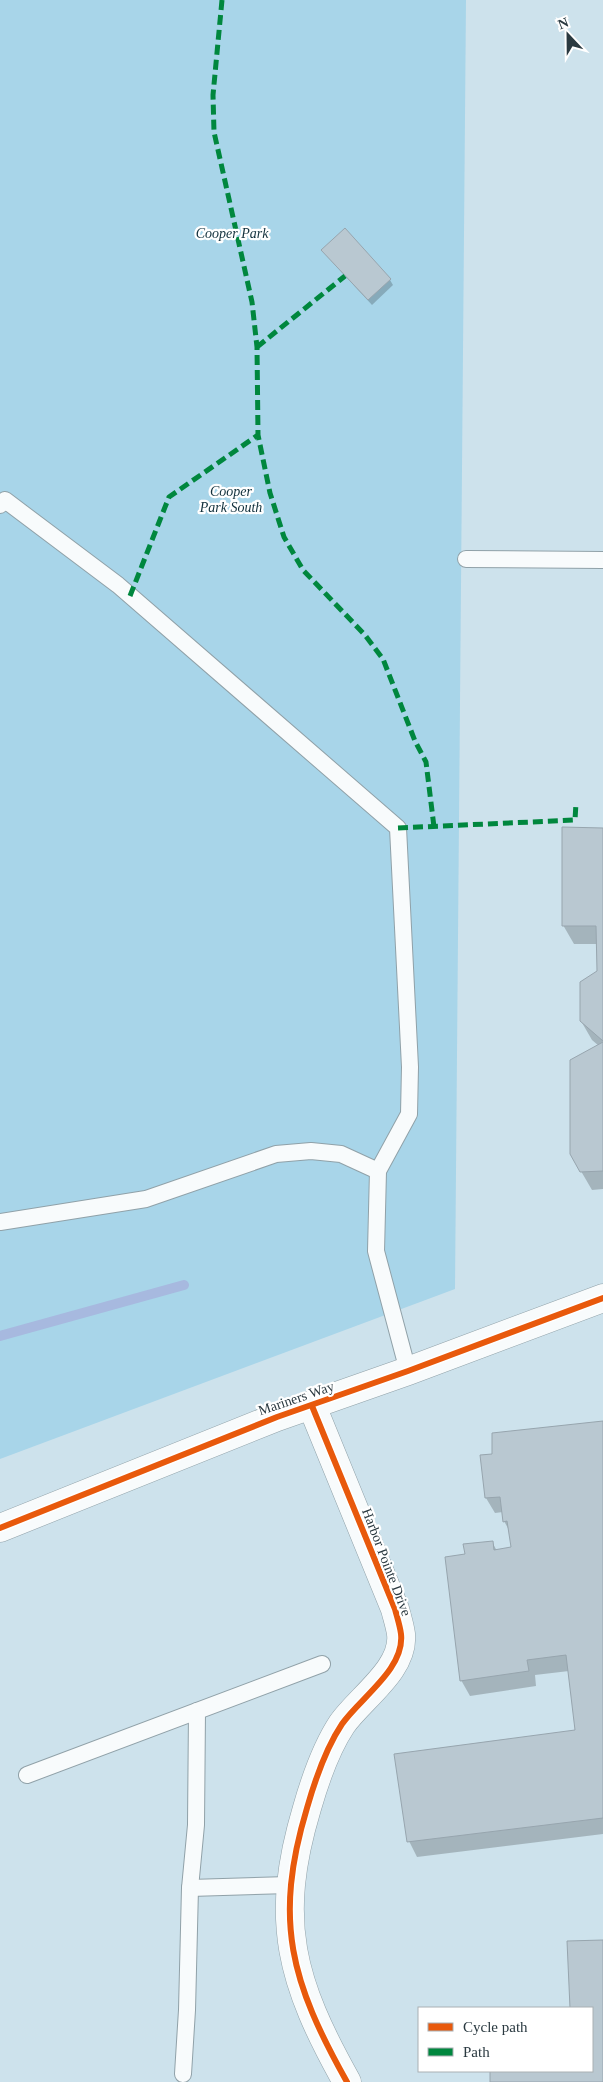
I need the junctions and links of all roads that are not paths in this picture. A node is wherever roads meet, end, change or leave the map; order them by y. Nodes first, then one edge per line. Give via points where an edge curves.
1 (0, 505) edge
2 (466, 559) dead end
3 (603, 560) edge
4 (378, 1170) junction
5 (0, 1222) edge
6 (603, 1298) edge
7 (408, 1371) junction
8 (312, 1406) junction
9 (0, 1528) edge
10 (322, 1664) dead end
11 (197, 1711) junction
12 (27, 1776) dead end
13 (289, 1885) junction
14 (190, 1888) junction
15 (183, 2074) dead end
16 (347, 2082) edge

1 - 4 lane via 5,500 118,585 398,828 410,1067 409,1114
2 - 3 lane
4 - 5 lane via 341,1154 311,1151 276,1154 146,1199
4 - 7 lane via 376,1251
6 - 7 street, Mariners Way
7 - 8 street, Mariners Way
8 - 9 street, Mariners Way via 277,1417
8 - 13 street, Harbor Pointe Drive via 402,1636 394,1664 342,1724 316,1779 298,1838
10 - 11 lane
11 - 12 lane
11 - 14 lane via 196,1825
13 - 14 lane
13 - 16 street, Harbor Pointe Drive via 290,1942 302,1991
14 - 15 lane

